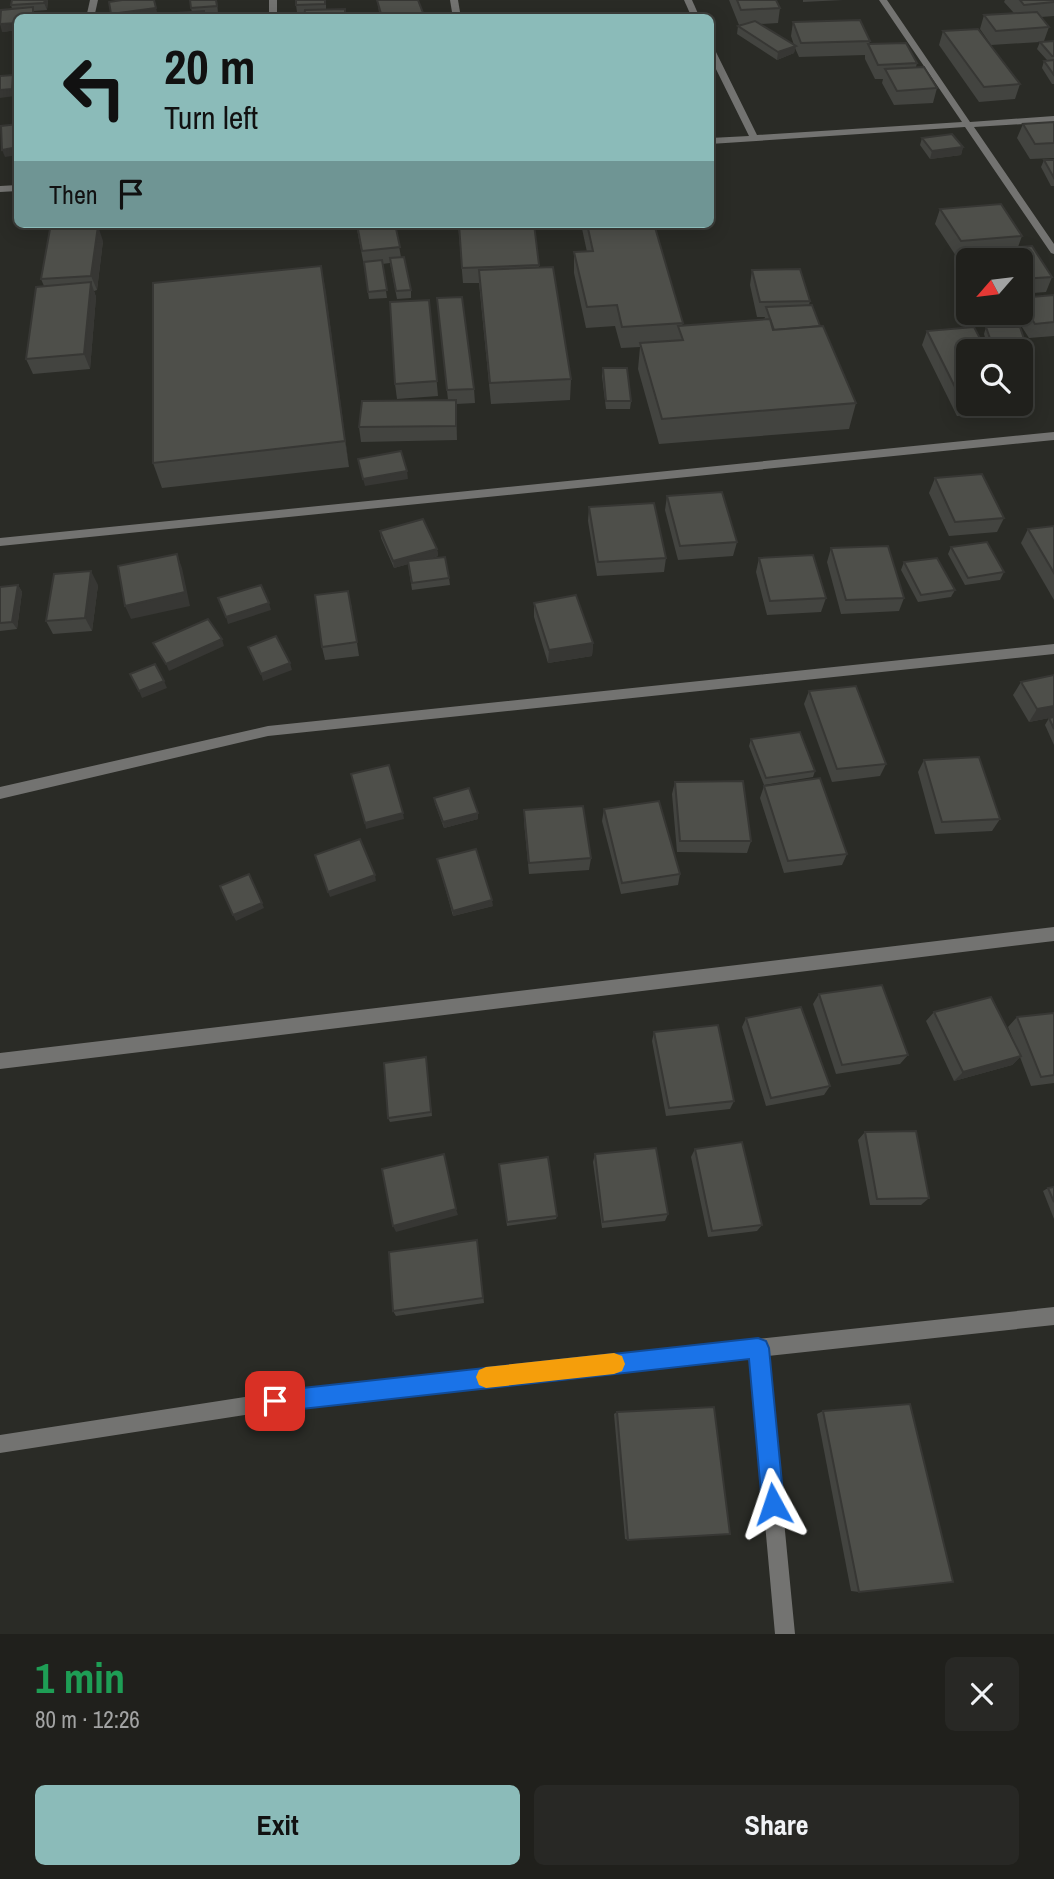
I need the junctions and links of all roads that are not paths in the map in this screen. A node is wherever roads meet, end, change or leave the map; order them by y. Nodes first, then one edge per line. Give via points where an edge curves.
1 (883, 0) edge
2 (714, 56) edge
3 (1054, 119) edge
4 (966, 124) junction
5 (754, 138) junction
6 (714, 141) edge
7 (1054, 251) edge
8 (1054, 436) edge
9 (0, 542) edge
10 (1054, 649) edge
11 (0, 793) edge
12 (1054, 934) edge
13 (0, 1060) edge
14 (1054, 1316) edge
15 (758, 1348) junction
16 (0, 1444) edge
17 (785, 1634) edge

1 - 4 street
2 - 5 street
3 - 4 street
4 - 5 street
4 - 7 street
5 - 6 street
8 - 9 street
10 - 11 street via 268,731
12 - 13 street
14 - 15 street
15 - 16 street via 303,1397
15 - 17 street

